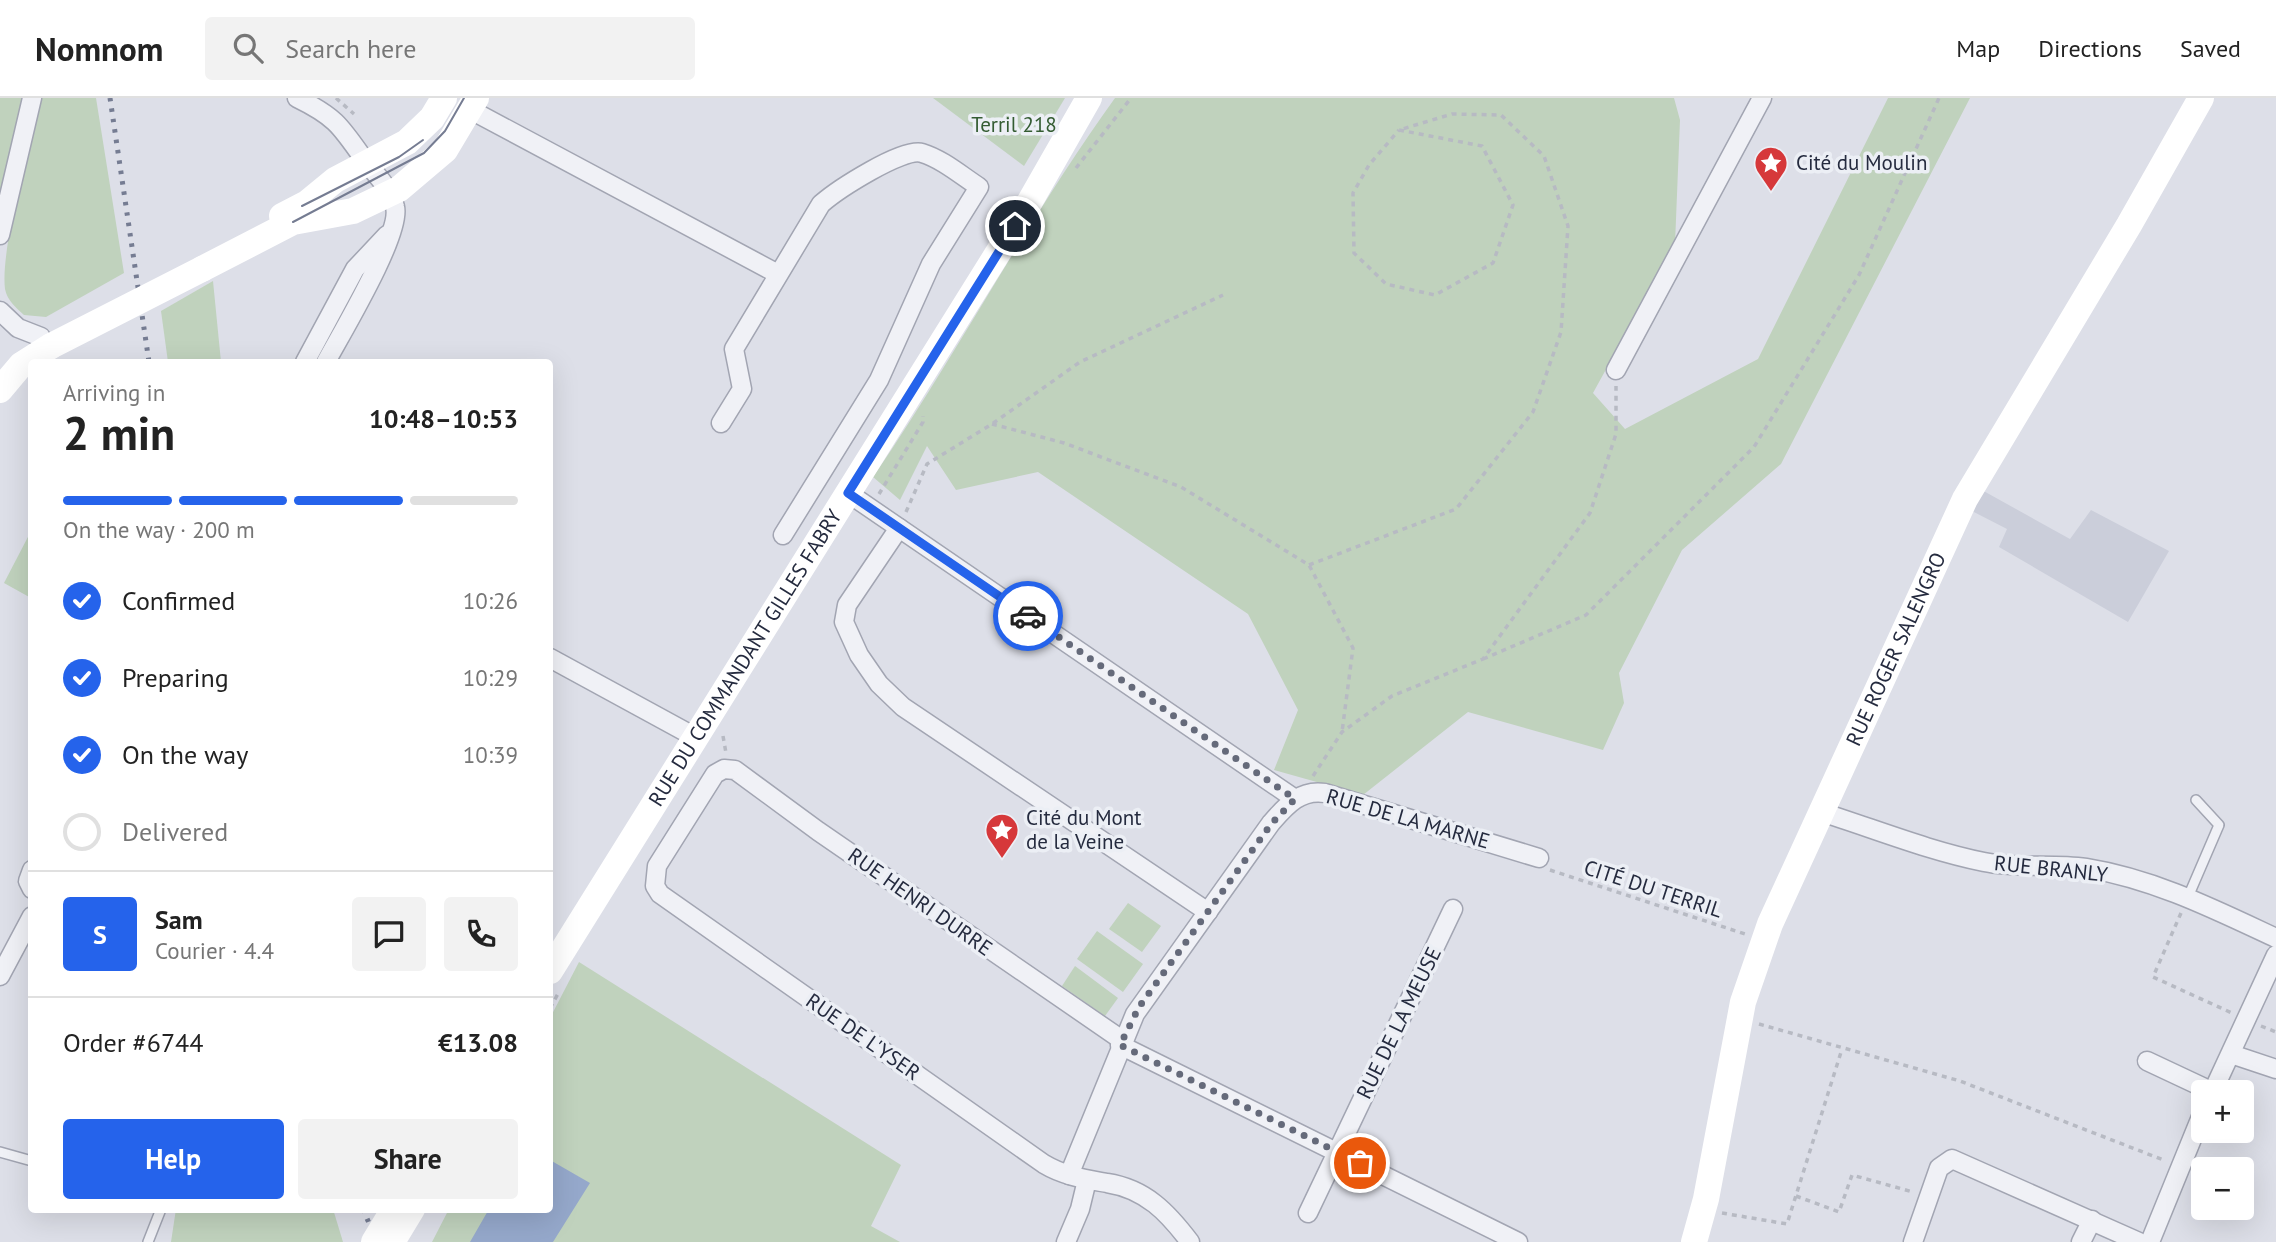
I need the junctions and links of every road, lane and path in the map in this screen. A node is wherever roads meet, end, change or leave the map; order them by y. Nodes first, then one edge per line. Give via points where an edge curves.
1 (32, 98) edge
2 (297, 98) edge
3 (444, 98) edge
4 (1089, 98) edge
5 (1107, 98) edge
6 (1762, 98) edge
7 (1939, 98) edge
8 (2201, 98) edge
9 (473, 104) edge
10 (1399, 130) junction
11 (367, 163) junction
12 (390, 194) junction
13 (1029, 203) junction
14 (298, 214) junction
15 (394, 227) junction
16 (0, 235) edge
17 (778, 274) junction
18 (1223, 295) dead end
19 (0, 310) edge
20 (48, 339) junction
21 (307, 359) edge
22 (328, 359) edge
23 (1616, 370) joint
24 (0, 371) edge
25 (0, 390) edge
26 (722, 423) dead end
27 (992, 424) junction
28 (848, 493) junction
29 (899, 528) junction
30 (783, 535) dead end
31 (1309, 565) junction
32 (1483, 659) junction
33 (553, 660) edge
34 (721, 727) dead end
35 (1342, 732) junction
36 (695, 737) junction
37 (724, 770) junction
38 (1301, 796) junction
39 (2196, 800) dead end
40 (1821, 812) junction
41 (1539, 858) joint
42 (2188, 897) junction
43 (1453, 909) dead end
44 (1208, 912) junction
45 (28, 924) edge
46 (2276, 937) edge
47 (1763, 940) junction
48 (2276, 955) edge
49 (553, 966) edge
50 (0, 976) edge
51 (1739, 1017) junction
52 (2254, 1022) junction
53 (2276, 1032) edge
54 (1121, 1042) junction
55 (1842, 1049) junction
56 (2231, 1054) junction
57 (2147, 1061) dead end
58 (2276, 1069) edge
59 (2218, 1080) edge
60 (2191, 1081) edge
61 (2191, 1141) edge
62 (0, 1152) edge
63 (1337, 1152) junction
64 (28, 1160) edge
65 (2180, 1167) junction
66 (1069, 1175) junction
67 (1087, 1180) junction
68 (1796, 1196) junction
69 (1929, 1196) junction
70 (1703, 1210) junction
71 (159, 1213) edge
72 (392, 1213) edge
73 (410, 1213) edge
74 (1308, 1213) dead end
75 (2092, 1220) junction
76 (148, 1242) edge
77 (374, 1242) edge
78 (392, 1242) edge
79 (1066, 1242) edge
80 (1190, 1242) edge
81 (1518, 1242) edge
82 (1694, 1242) edge
83 (1913, 1242) edge
84 (2081, 1242) edge
85 (2139, 1242) edge
86 (2150, 1242) edge

1 - 16 street
2 - 11 street via 331,116
3 - 11 street via 415,136
4 - 13 street, RUE DU COMMANDANT GILLES FABRY
5 - 13 street, RUE DU COMMANDANT GILLES FABRY
6 - 23 street
7 - 32 path via 1859,275 1754,447 1586,615
8 - 40 street, RUE ROGER SALENGRO via 1965,499
9 - 12 street via 440,155
9 - 17 street
10 - 10 path via 1353,192 1353,253 1386,284 1435,295 1493,263 1513,205 1482,146
10 - 31 path via 1452,114 1500,115 1544,156 1568,226 1561,332 1533,412 1456,509
11 - 12 street
11 - 14 street via 331,182
12 - 14 street via 353,211
12 - 15 street via 397,213
13 - 28 street, RUE DU COMMANDANT GILLES FABRY
14 - 20 street
15 - 21 street via 355,269
15 - 22 street
17 - 26 street via 734,349 742,389
17 - 30 street via 821,204 903,154 922,153 979,187 931,264 879,380
18 - 27 path via 1080,362
19 - 20 street via 13,324
20 - 24 street
20 - 25 street
23 - 32 path via 1616,434 1590,513
27 - 29 path via 927,464
27 - 31 path via 1064,443 1181,487
28 - 29 street, RUE DE LA MARNE
28 - 36 street, RUE DU COMMANDANT GILLES FABRY
29 - 38 street, RUE DE LA MARNE
29 - 44 street via 847,605 844,622 879,684 903,708
31 - 35 path via 1353,648
32 - 35 path via 1392,696
33 - 36 street
34 - 37 path
35 - 38 path
36 - 49 street, RUE DU COMMANDANT GILLES FABRY
37 - 54 street, RUE HENRI DURRE via 746,776
37 - 66 street, RUE DE L'YSER via 657,866 655,886 660,894 1044,1164
38 - 41 street, RUE DE LA MARNE via 1331,795
38 - 44 street via 1272,823
39 - 42 lane via 2220,825
40 - 42 street, RUE BRANLY via 1983,862 2081,868
40 - 47 street, RUE ROGER SALENGRO
41 - 47 path, CITÉ DU TERRIL via 1552,873
42 - 46 street, RUE BRANLY
42 - 52 path via 2153,977
43 - 63 street, RUE DE LA MEUSE
44 - 54 street via 1139,1007
45 - 50 street
47 - 51 street, RUE ROGER SALENGRO
48 - 52 street
51 - 55 path
51 - 70 street, RUE ROGER SALENGRO
52 - 53 path
52 - 56 street
54 - 63 street, RUE HENRI DURRE
54 - 66 street
55 - 65 path via 1959,1081
55 - 68 path
56 - 58 street
56 - 59 street
57 - 60 street
61 - 65 street
62 - 64 lane
63 - 74 street, RUE DE LA MEUSE
63 - 81 street, RUE HENRI DURRE
65 - 86 street
66 - 67 street, RUE DE L'YSER
67 - 79 street
67 - 80 street, RUE DE L'YSER via 1120,1185 1147,1197
68 - 69 path via 1839,1212 1852,1175
68 - 70 path via 1787,1224
69 - 75 street via 1941,1164 1960,1160
69 - 83 street
70 - 82 street, RUE ROGER SALENGRO
71 - 76 lane
72 - 77 street, bridge
73 - 78 street
75 - 84 street
75 - 85 street

